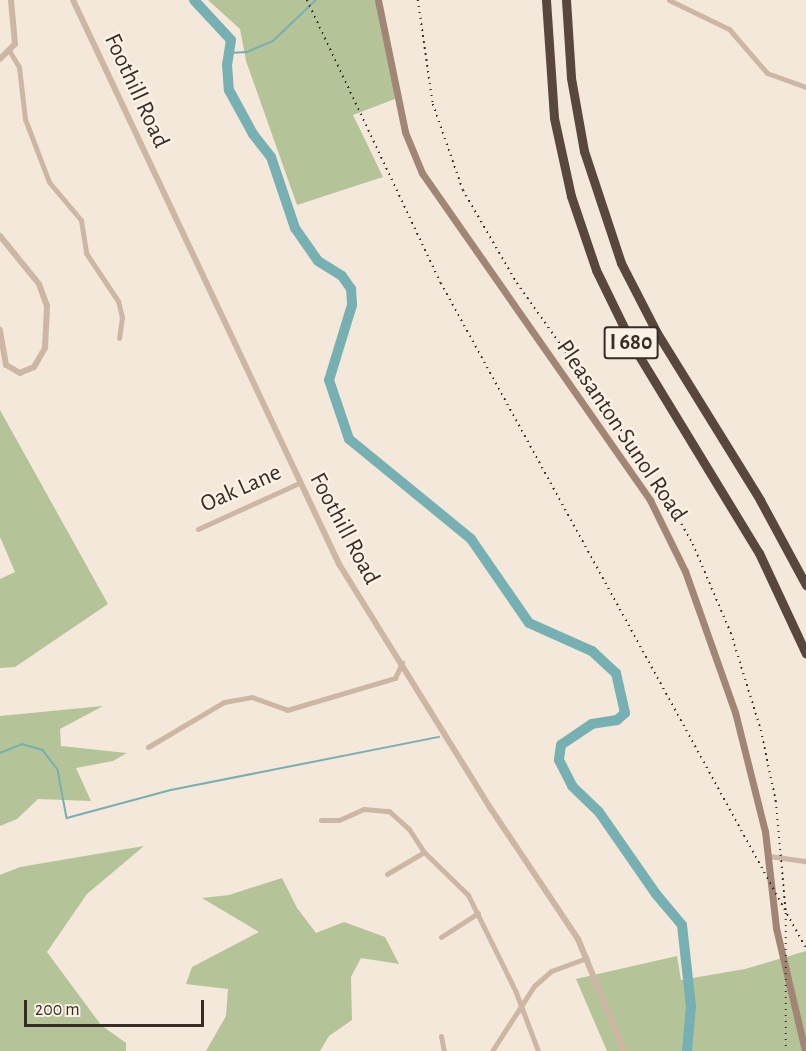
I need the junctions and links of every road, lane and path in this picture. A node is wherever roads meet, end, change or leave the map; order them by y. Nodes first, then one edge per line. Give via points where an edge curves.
1 (11, 0) edge
2 (73, 0) edge
3 (378, 0) edge
4 (546, 0) edge
5 (566, 0) edge
6 (669, 0) edge
7 (10, 52) junction
8 (0, 58) edge
9 (806, 87) edge
10 (0, 236) edge
11 (0, 330) edge
12 (119, 338) dead end
13 (299, 483) junction
14 (198, 529) dead end
15 (806, 585) edge
16 (806, 654) edge
17 (403, 662) junction
18 (148, 747) dead end
19 (321, 820) dead end
20 (424, 852) junction
21 (768, 856) junction
22 (806, 861) edge
23 (387, 874) dead end
24 (478, 913) junction
25 (441, 937) dead end
26 (587, 958) junction
27 (522, 1006) junction
28 (441, 1036) dead end
29 (444, 1051) edge
30 (492, 1051) edge
31 (538, 1051) edge
32 (624, 1051) edge
33 (805, 1051) edge

1 - 7 street via 16,27
2 - 13 street, Foothill Road
3 - 21 main road, Pleasanton Sunol Road via 405,132 422,174 640,484 675,546 727,681
4 - 16 highway, I 680 via 556,128 571,196 596,270 633,346 759,553
5 - 15 highway, I 680 via 571,78 584,151 621,262 657,333 772,520
6 - 9 street via 729,29 767,73 780,81
7 - 8 street
7 - 12 street via 19,67 25,119 49,182 81,219 86,253 118,301 122,317
10 - 11 street via 39,284 47,306 45,348 34,367 20,373 6,364
13 - 14 street, Oak Lane
13 - 17 street, Foothill Road via 339,564
17 - 18 street via 394,678 287,710 252,696 224,702
17 - 26 street, Foothill Road via 455,752
19 - 20 street via 339,820 364,809 389,811 410,829
20 - 23 street
20 - 24 street via 468,895
21 - 22 street
21 - 33 main road, Pleasanton Sunol Road via 776,928
24 - 25 street
24 - 27 street
26 - 27 street via 551,971 534,986
26 - 32 street, Foothill Road
27 - 30 street
27 - 31 street
28 - 29 street

